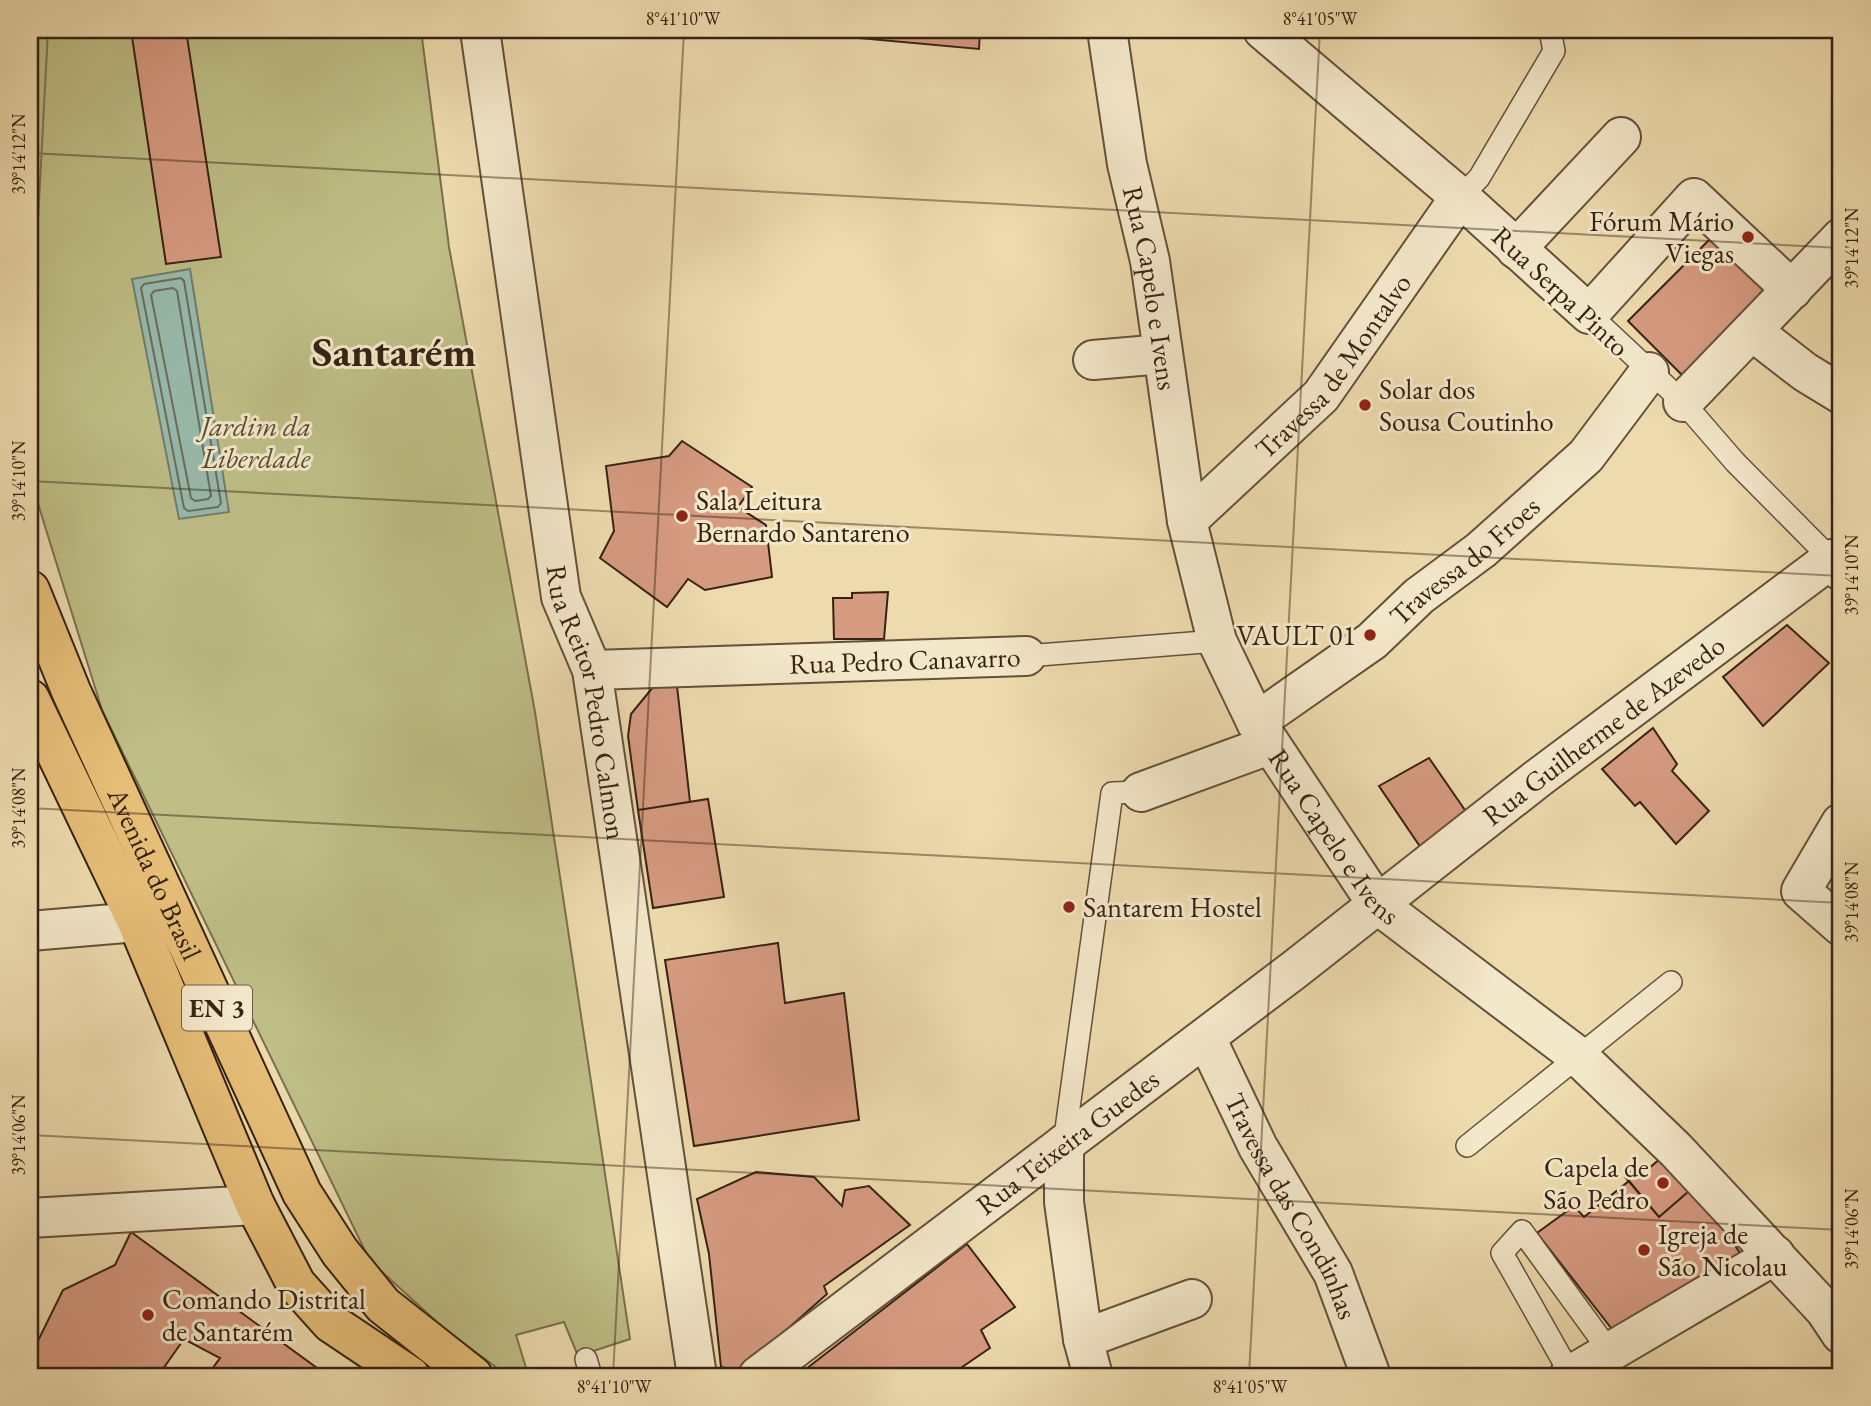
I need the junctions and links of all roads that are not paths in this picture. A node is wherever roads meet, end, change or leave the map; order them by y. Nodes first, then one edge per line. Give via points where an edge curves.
1 (480, 30) edge
2 (1107, 30) edge
3 (1262, 30) edge
4 (1550, 30) edge
5 (1621, 137) dead end
6 (1460, 197) junction
7 (1841, 238) edge
8 (1516, 249) junction
9 (1792, 290) junction
10 (1589, 314) junction
11 (1752, 331) junction
12 (1163, 354) junction
13 (1093, 360) dead end
14 (1649, 372) junction
15 (1841, 394) edge
16 (1682, 402) junction
17 (1187, 521) junction
18 (1836, 565) edge
19 (30, 590) edge
20 (1217, 641) junction
21 (1026, 656) joint
22 (592, 670) junction
23 (30, 699) edge
24 (1263, 733) junction
25 (1141, 792) joint
26 (1841, 823) edge
27 (1377, 904) junction
28 (137, 922) junction
29 (1841, 926) edge
30 (30, 930) edge
31 (1671, 982) dead end
32 (1206, 1038) junction
33 (1579, 1057) junction
34 (1064, 1144) junction
35 (1467, 1146) dead end
36 (255, 1205) junction
37 (30, 1217) edge
38 (1775, 1255) junction
39 (1192, 1299) dead end
40 (1836, 1314) edge
41 (1083, 1339) junction
42 (1610, 1352) junction
43 (410, 1376) edge
44 (473, 1376) edge
45 (697, 1376) edge
46 (758, 1376) edge
47 (1093, 1376) edge
48 (1371, 1376) edge
49 (1570, 1376) edge

1 - 22 street, Rua Reitor Pedro Calmon via 561,597
2 - 12 street, Rua Capelo e Ivens
3 - 6 street, Rua Serpa Pinto
4 - 6 lane via 1554,51 1479,178
5 - 8 street
6 - 8 street, Rua Serpa Pinto
6 - 17 street, Travessa de Montalvo via 1321,396
7 - 9 street
8 - 10 street, Rua Serpa Pinto
9 - 10 street via 1694,198
9 - 11 street
10 - 14 lane, Rua Serpa Pinto
11 - 15 street
11 - 16 street
12 - 13 street
12 - 17 street, Rua Capelo e Ivens
14 - 16 lane, Rua Serpa Pinto
14 - 24 street, Travessa do Froes via 1586,456
16 - 18 lane, Rua Serpa Pinto
17 - 20 street, Rua Capelo e Ivens
18 - 27 street, Rua Guilherme de Azevedo via 1537,779
19 - 44 main road, Avenida do Brasil / EN 3 via 71,691 302,1194 383,1306
20 - 21 lane, Rua Pedro Canavarro
20 - 24 street, Rua Capelo e Ivens
21 - 22 street, Rua Pedro Canavarro
22 - 45 street, Rua Reitor Pedro Calmon
23 - 28 main road, Avenida do Brasil / EN 3
24 - 25 street, Travessa do Froes
24 - 27 street, Rua Capelo e Ivens
25 - 34 lane via 1112,793
26 - 29 street via 1801,891
27 - 32 street, Rua Teixeira Guedes
27 - 33 street, Rua Capelo e Ivens
28 - 30 street
28 - 36 main road, Avenida do Brasil / EN 3
31 - 33 lane
32 - 34 street, Rua Teixeira Guedes
32 - 48 street, Travessa das Condinhas via 1258,1147 1333,1273
33 - 35 lane
33 - 38 street, Rua Capelo e Ivens via 1676,1150
34 - 41 street via 1065,1202
34 - 46 street, Rua Teixeira Guedes
36 - 37 street
36 - 43 main road, Avenida do Brasil / EN 3 via 296,1284 331,1323
38 - 40 street, Rua Capelo e Ivens
38 - 42 street
39 - 41 street
41 - 47 street
42 - 49 street
42 - 49 lane via 1522,1231 1502,1253

